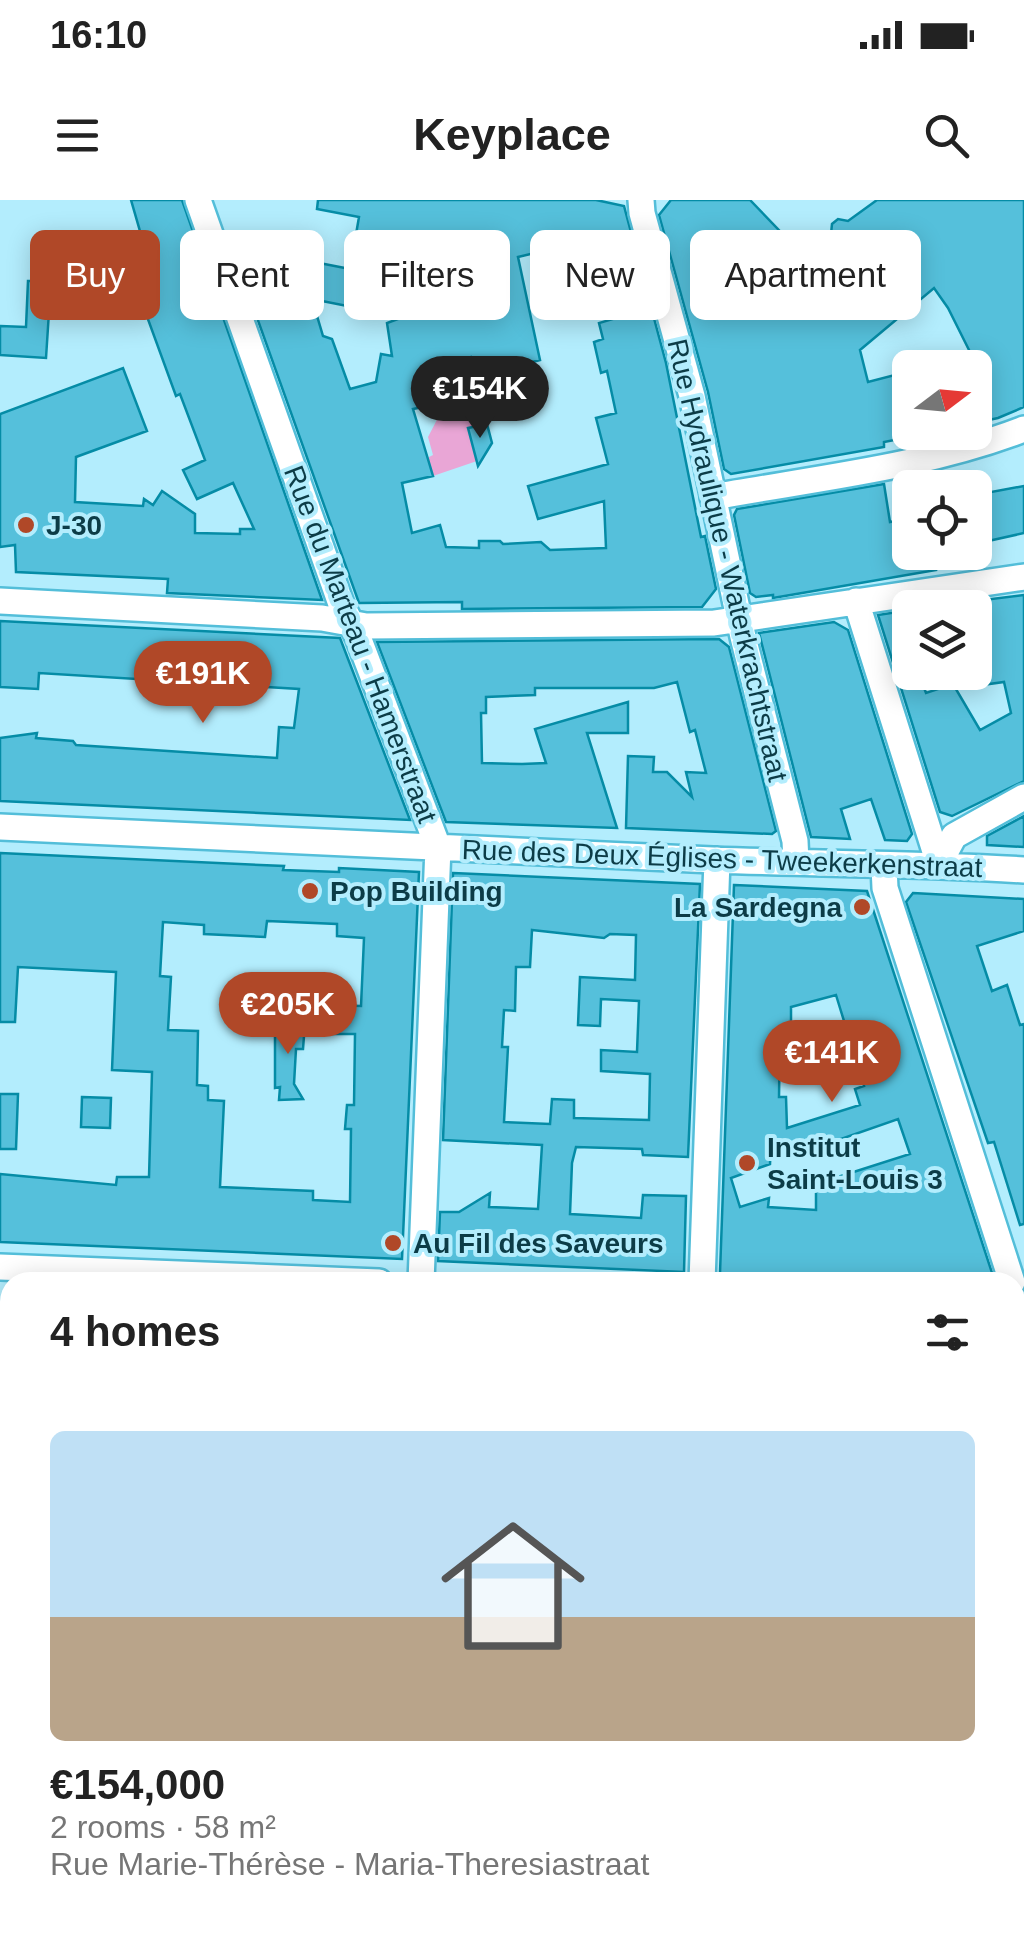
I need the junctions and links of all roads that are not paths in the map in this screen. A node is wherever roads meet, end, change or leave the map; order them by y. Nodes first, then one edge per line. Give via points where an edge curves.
1 (198, 200) edge
2 (641, 200) edge
3 (1024, 429) edge
4 (713, 497) junction
5 (1024, 577) edge
6 (856, 601) junction
7 (0, 602) edge
8 (739, 618) junction
9 (350, 623) junction
10 (1024, 798) edge
11 (0, 827) edge
12 (438, 846) junction
13 (717, 860) junction
14 (796, 862) junction
15 (939, 864) junction
16 (884, 866) junction
17 (1024, 870) edge
18 (0, 1267) edge
19 (51, 1272) edge
20 (421, 1272) edge
21 (702, 1272) edge
22 (1010, 1272) edge

1 - 9 street, Rue du Marteau - Hamerstraat
2 - 4 street, Rue Hydraulique - Waterkrachtstraat
3 - 4 street via 893,465
4 - 8 street, Rue Hydraulique - Waterkrachtstraat
5 - 6 street
6 - 8 street
6 - 15 street
7 - 9 street
8 - 9 street
8 - 14 street, Rue Hydraulique - Waterkrachtstraat
9 - 12 street, Rue du Marteau - Hamerstraat
10 - 15 street via 954,836
11 - 12 street, Rue des Deux Églises - Tweekerkenstraat
12 - 13 street, Rue des Deux Églises - Tweekerkenstraat
12 - 20 street, Rue du Marteau - Hamerstraat
13 - 14 street, Rue des Deux Églises - Tweekerkenstraat
13 - 21 street
14 - 16 street, Rue des Deux Églises - Tweekerkenstraat
15 - 16 street, Rue des Deux Églises - Tweekerkenstraat
15 - 17 street, Rue des Deux Églises - Tweekerkenstraat
16 - 22 street via 885,888
18 - 19 street

